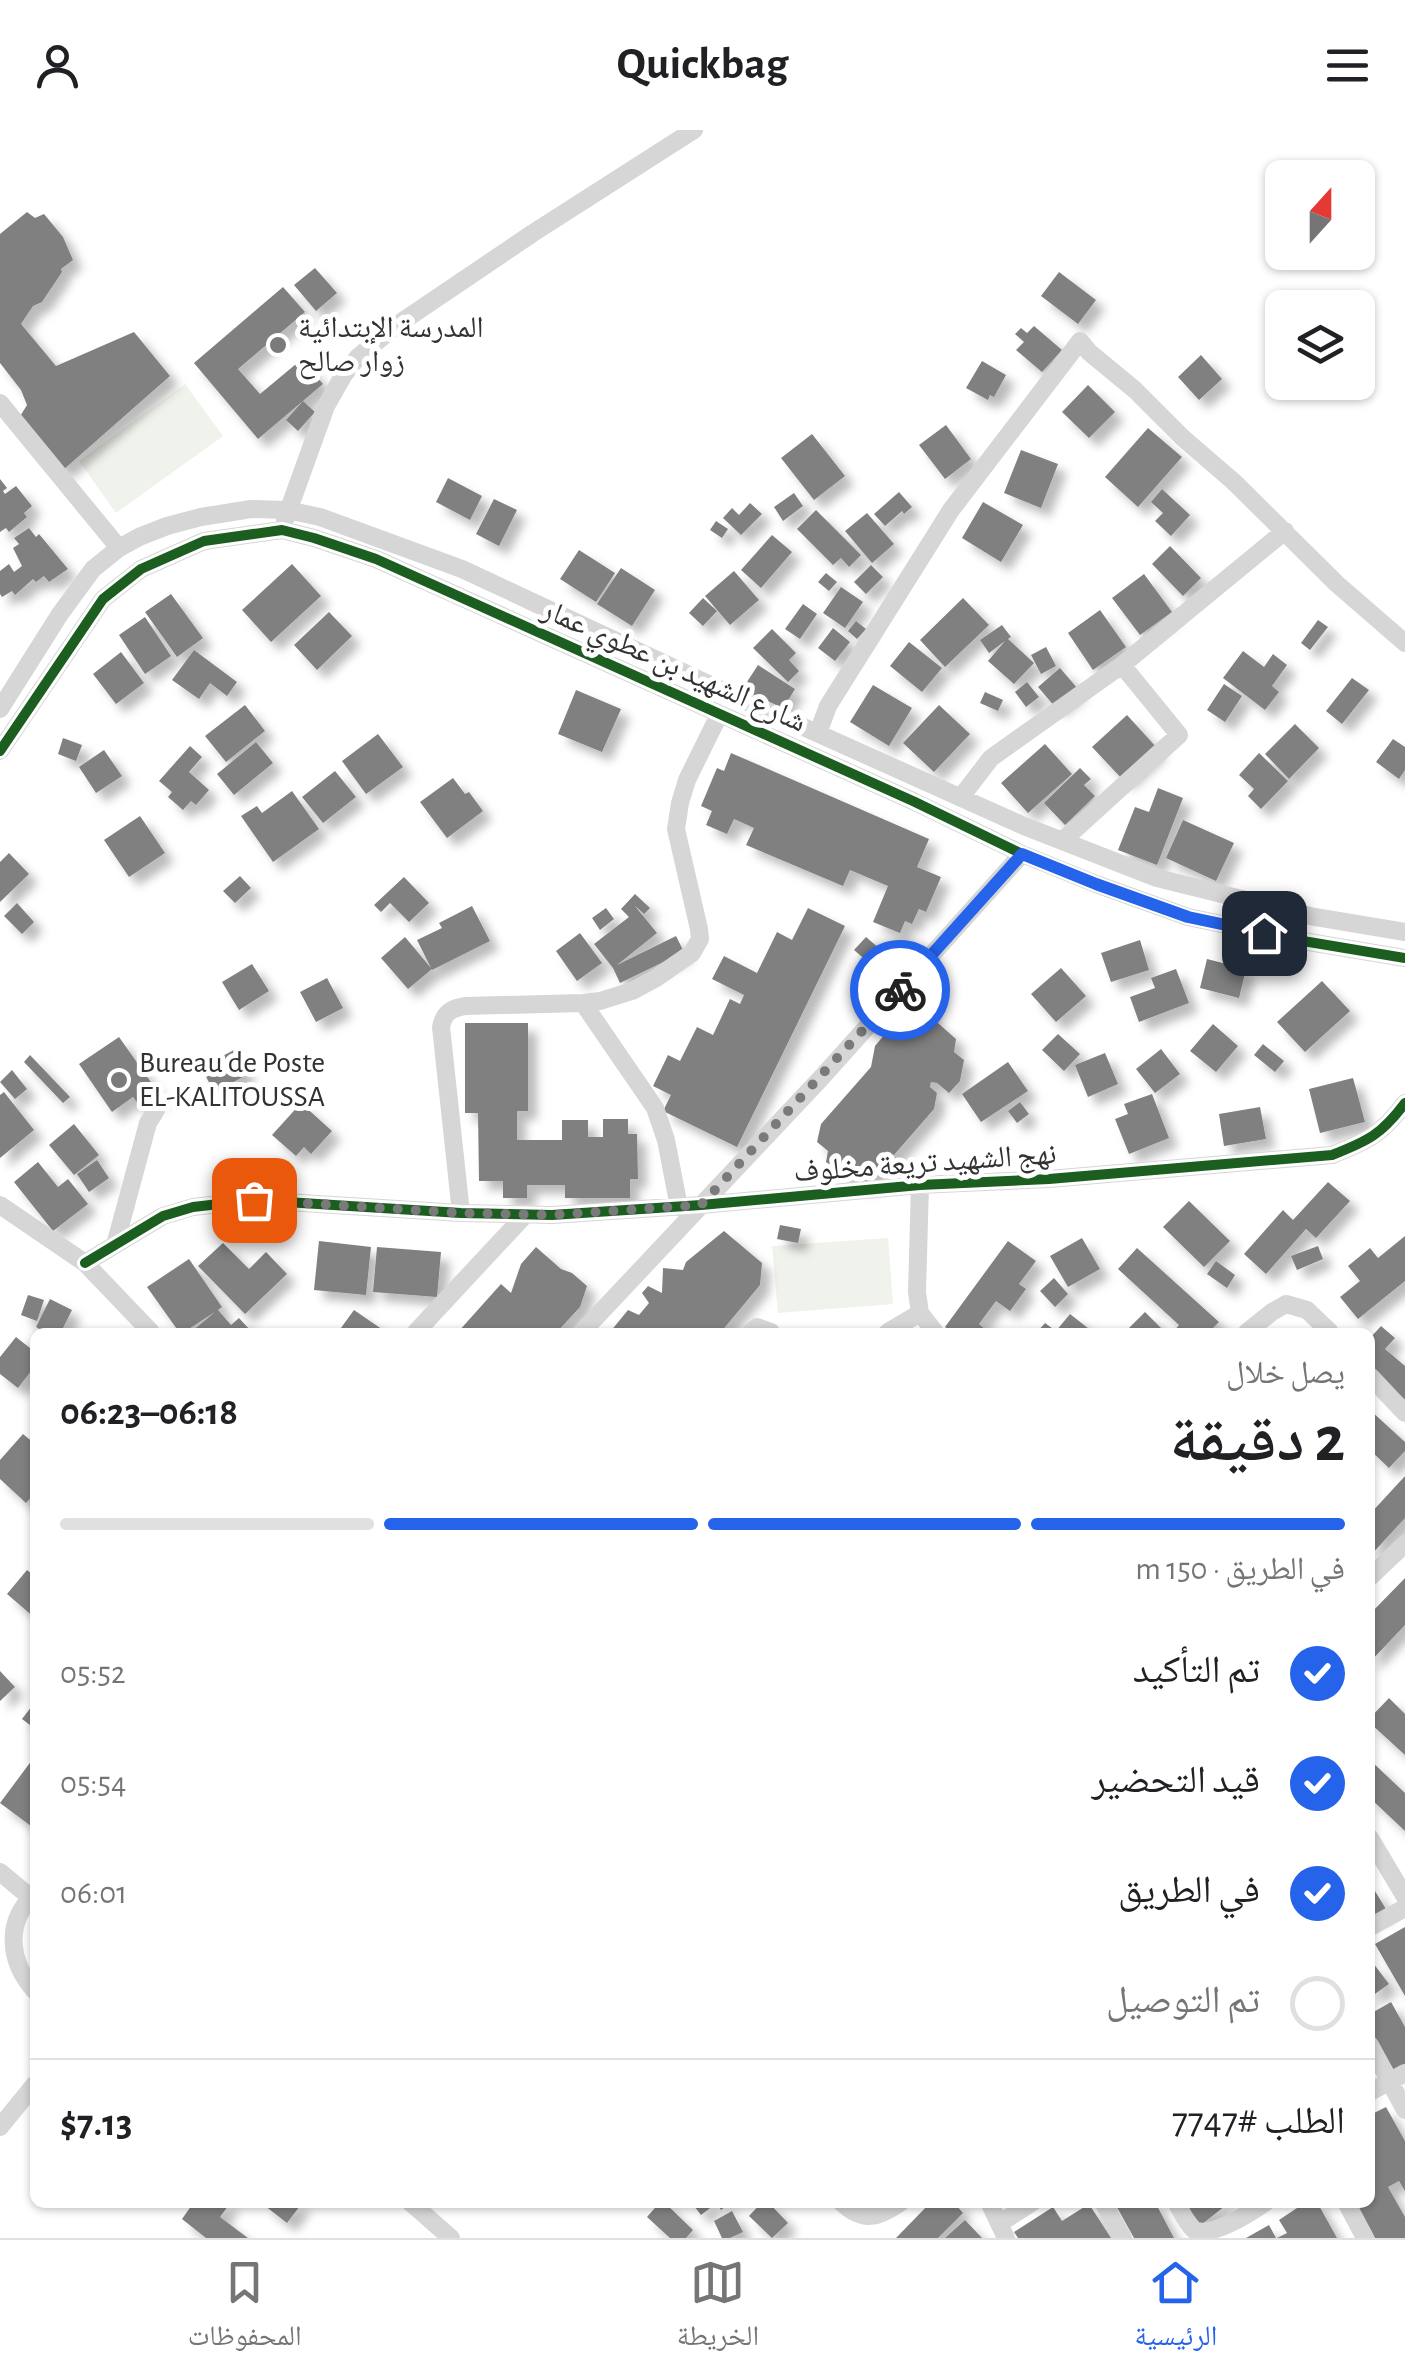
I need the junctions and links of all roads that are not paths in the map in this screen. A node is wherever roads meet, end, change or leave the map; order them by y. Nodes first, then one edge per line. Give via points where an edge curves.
1 (694, 130) edge
2 (0, 403) edge
3 (287, 510) junction
4 (282, 530) junction
5 (1285, 531) junction
6 (119, 548) junction
7 (1405, 643) edge
8 (1122, 665) junction
9 (0, 709) edge
10 (718, 715) junction
11 (818, 733) junction
12 (0, 751) edge
13 (961, 798) junction
14 (1062, 841) junction
15 (1022, 854) junction
16 (1405, 932) edge
17 (1405, 958) edge
18 (583, 1003) junction
19 (1405, 1103) edge
20 (156, 1110) dead end
21 (920, 1186) junction
22 (0, 1205) edge
23 (701, 1205) junction
24 (679, 1207) junction
25 (461, 1213) junction
26 (525, 1215) junction
27 (114, 1245) junction
28 (85, 1263) junction
29 (920, 1313) junction
30 (147, 1328) edge
31 (420, 1328) edge
32 (586, 1328) edge
33 (895, 1328) edge
34 (932, 1328) edge
35 (1252, 1328) edge
36 (1326, 1328) edge
37 (1375, 1381) edge
38 (1405, 1413) edge
39 (1405, 1544) edge
40 (1375, 1572) edge
41 (1375, 1846) edge
42 (0, 1872) edge
43 (30, 1894) edge
44 (1405, 1897) edge
45 (30, 1898) edge
46 (1405, 1908) edge
47 (1375, 1924) edge
48 (13, 1936) junction
49 (0, 1951) edge
50 (30, 1986) edge
51 (1375, 2052) edge
52 (1397, 2078) edge
53 (30, 2090) edge
54 (1405, 2110) edge
55 (0, 2126) edge
56 (417, 2208) edge
57 (848, 2208) edge
58 (892, 2208) edge
59 (1027, 2208) edge
60 (1106, 2208) edge
61 (1180, 2208) edge
62 (1256, 2208) edge
63 (1349, 2208) edge
64 (1003, 2230) edge
65 (451, 2238) edge
66 (1123, 2238) edge
67 (1366, 2238) edge

1 - 3 street via 358,356 326,406
2 - 6 street
3 - 4 street
3 - 6 street, شارع الشهيد بن عطوي عمار via 201,516
3 - 11 street, شارع الشهيد بن عطوي عمار via 462,569
4 - 10 street, شارع الشهيد بن عطوي عمار via 376,559
4 - 12 street, شارع الشهيد بن عطوي عمار via 204,541 141,568 104,599
5 - 7 street
5 - 8 street
5 - 11 street via 1080,341 951,510 828,706
6 - 9 street, شارع الشهيد بن عطوي عمار via 93,569
8 - 13 street via 991,758
8 - 14 street via 1178,735
10 - 15 street, شارع الشهيد بن عطوي عمار
10 - 18 street via 686,780 676,829 699,929 697,947 632,991
11 - 13 street, شارع الشهيد بن عطوي عمار
13 - 14 street, شارع الشهيد بن عطوي عمار
14 - 16 street, شارع الشهيد بن عطوي عمار via 1156,878
15 - 17 street, شارع الشهيد بن عطوي عمار via 1188,917
15 - 23 street
18 - 24 street via 655,1108
18 - 25 street via 466,1006 443,1018
19 - 21 street, نهج الشهيد تريعة مخلوف via 1387,1127 1332,1155
20 - 27 street
21 - 23 street, نهج الشهيد تريعة مخلوف
21 - 29 street
22 - 28 street
23 - 24 street, نهج الشهيد تريعة مخلوف
23 - 32 street
24 - 26 street, نهج الشهيد تريعة مخلوف
25 - 26 street, نهج الشهيد تريعة مخلوف
25 - 27 street, نهج الشهيد تريعة مخلوف via 254,1200 163,1216
26 - 31 street
27 - 28 street, نهج الشهيد تريعة مخلوف
28 - 30 street
29 - 33 street
29 - 34 street
35 - 36 street via 1286,1304 1306,1310
37 - 38 street
39 - 40 street
41 - 44 street
42 - 43 street
45 - 48 street
46 - 47 street
48 - 49 street
48 - 50 street via 14,1958
51 - 52 street
52 - 54 street
53 - 55 street
56 - 65 street
57 - 58 street via 868,2217
59 - 64 street
60 - 66 street
61 - 62 street via 1194,2230 1209,2235
63 - 67 street

